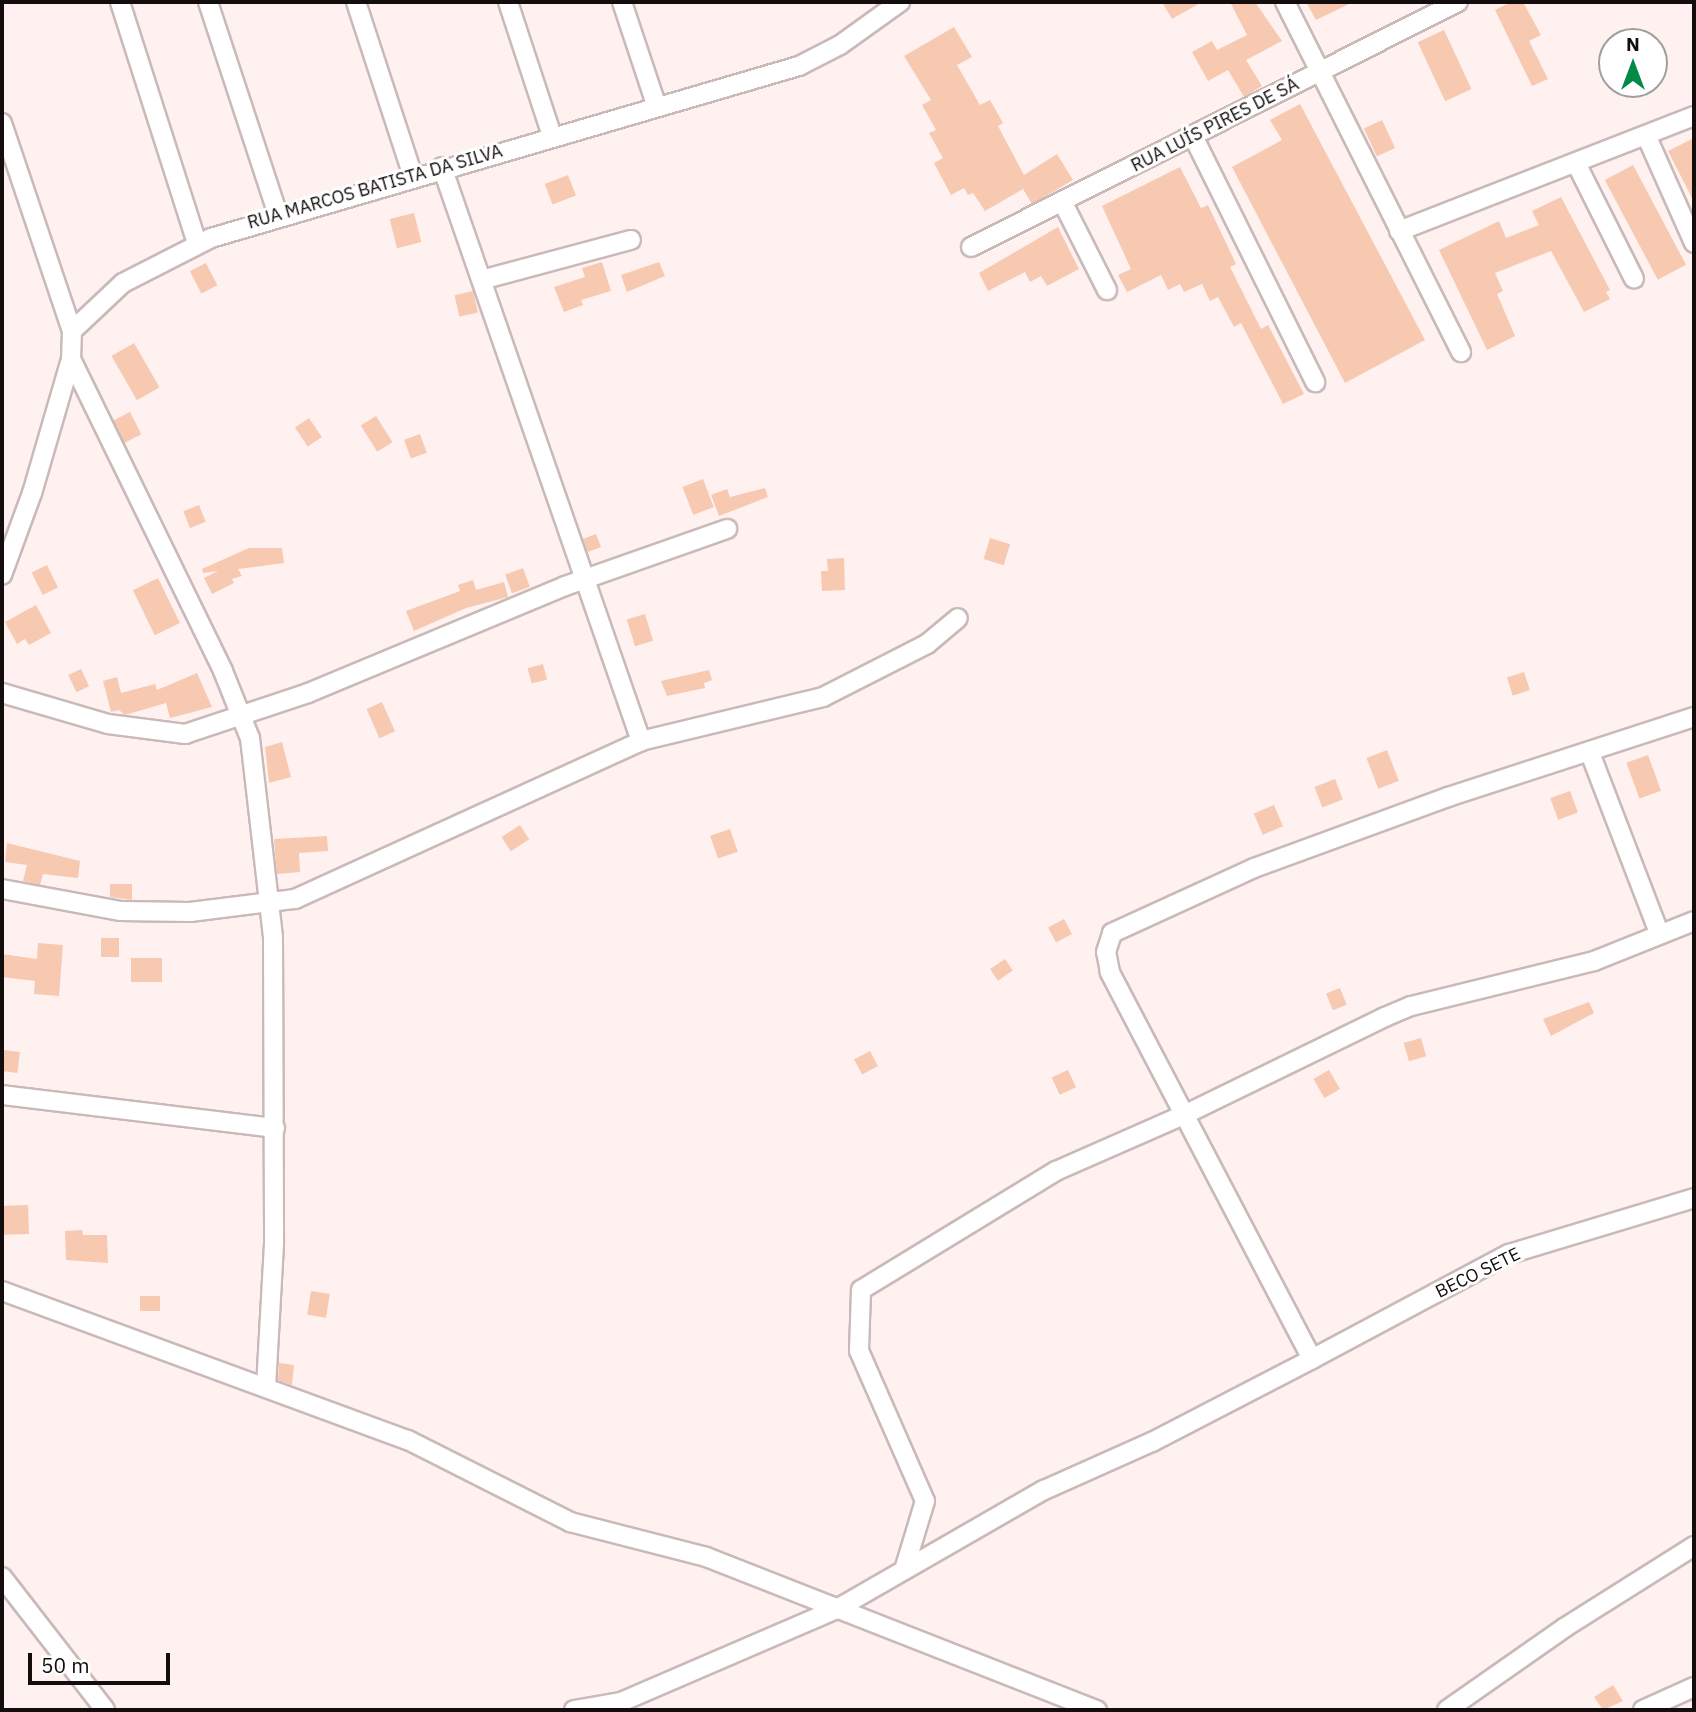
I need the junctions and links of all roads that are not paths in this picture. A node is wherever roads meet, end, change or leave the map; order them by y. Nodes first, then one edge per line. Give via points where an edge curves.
1 (120, 2) edge
2 (208, 2) edge
3 (356, 2) edge
4 (508, 2) edge
5 (622, 2) edge
6 (900, 2) edge
7 (1285, 2) edge
8 (1458, 2) edge
9 (1318, 73) junction
10 (657, 107) junction
11 (1694, 116) edge
12 (2, 123) edge
13 (1646, 135) junction
14 (552, 136) junction
15 (1192, 136) junction
16 (1577, 165) junction
17 (442, 167) junction
18 (413, 176) junction
19 (1062, 201) junction
20 (278, 215) junction
21 (1399, 231) junction
22 (631, 240) dead end
23 (197, 243) junction
24 (1694, 243) edge
25 (971, 247) dead end
26 (485, 279) junction
27 (1634, 279) dead end
28 (1107, 290) dead end
29 (72, 331) junction
30 (1461, 352) dead end
31 (71, 359) junction
32 (1315, 382) dead end
33 (727, 529) dead end
34 (2, 575) edge
35 (587, 578) junction
36 (958, 618) dead end
37 (2, 693) edge
38 (244, 716) junction
39 (1694, 717) edge
40 (642, 741) junction
41 (1590, 753) junction
42 (2, 889) edge
43 (272, 905) junction
44 (1694, 921) edge
45 (1659, 933) junction
46 (2, 1095) edge
47 (1186, 1114) junction
48 (275, 1128) junction
49 (1694, 1198) edge
50 (2, 1291) edge
51 (1312, 1359) junction
52 (266, 1387) junction
53 (1694, 1546) edge
54 (904, 1570) junction
55 (2, 1577) edge
56 (835, 1609) junction
57 (1694, 1687) edge
58 (616, 1706) edge
59 (105, 1710) edge
60 (574, 1710) edge
61 (1097, 1710) edge
62 (1447, 1710) edge
63 (1643, 1710) edge

1 - 23 street
2 - 20 street
3 - 18 street
4 - 14 street
5 - 10 street
6 - 10 street, RUA MARCOS BATISTA DA SILVA via 813,61
7 - 9 street
8 - 9 street, RUA LUÍS PIRES DE SÁ
9 - 15 street, RUA LUÍS PIRES DE SÁ
9 - 21 street
10 - 14 street, RUA MARCOS BATISTA DA SILVA
11 - 13 street
12 - 29 street
13 - 16 street
13 - 24 street
14 - 17 street, RUA MARCOS BATISTA DA SILVA
15 - 19 street, RUA LUÍS PIRES DE SÁ
15 - 32 street
16 - 21 street
16 - 27 street
17 - 18 street, RUA MARCOS BATISTA DA SILVA
17 - 26 street
18 - 20 street, RUA MARCOS BATISTA DA SILVA
19 - 25 street, RUA LUÍS PIRES DE SÁ
19 - 28 street
20 - 23 street, RUA MARCOS BATISTA DA SILVA
21 - 30 street
22 - 26 street
23 - 29 street, RUA MARCOS BATISTA DA SILVA via 123,283
26 - 35 street
29 - 31 street
31 - 34 street via 32,493
31 - 38 street
33 - 35 street
35 - 38 street
35 - 40 street
36 - 40 street via 927,644 823,697
37 - 38 street via 108,723 186,734
38 - 43 street
39 - 41 street
40 - 43 street via 316,892
41 - 45 street
41 - 47 street via 1448,797 1254,868 1112,933 1106,952 1110,972
42 - 43 street via 121,911 190,912
43 - 48 street
44 - 45 street
45 - 47 street via 1594,961 1411,1006
46 - 48 street
47 - 51 street
47 - 54 street via 1056,1171 861,1290 859,1351 925,1501
48 - 52 street
49 - 51 street, BECO SETE via 1509,1254
50 - 52 street
51 - 54 street, BECO SETE via 1152,1442 1045,1490
52 - 56 street via 442,1454 545,1512 605,1533 706,1557
53 - 62 street via 1564,1628
54 - 56 street, BECO SETE
55 - 59 street
56 - 58 street, BECO SETE
56 - 61 street
57 - 63 street
58 - 60 street

